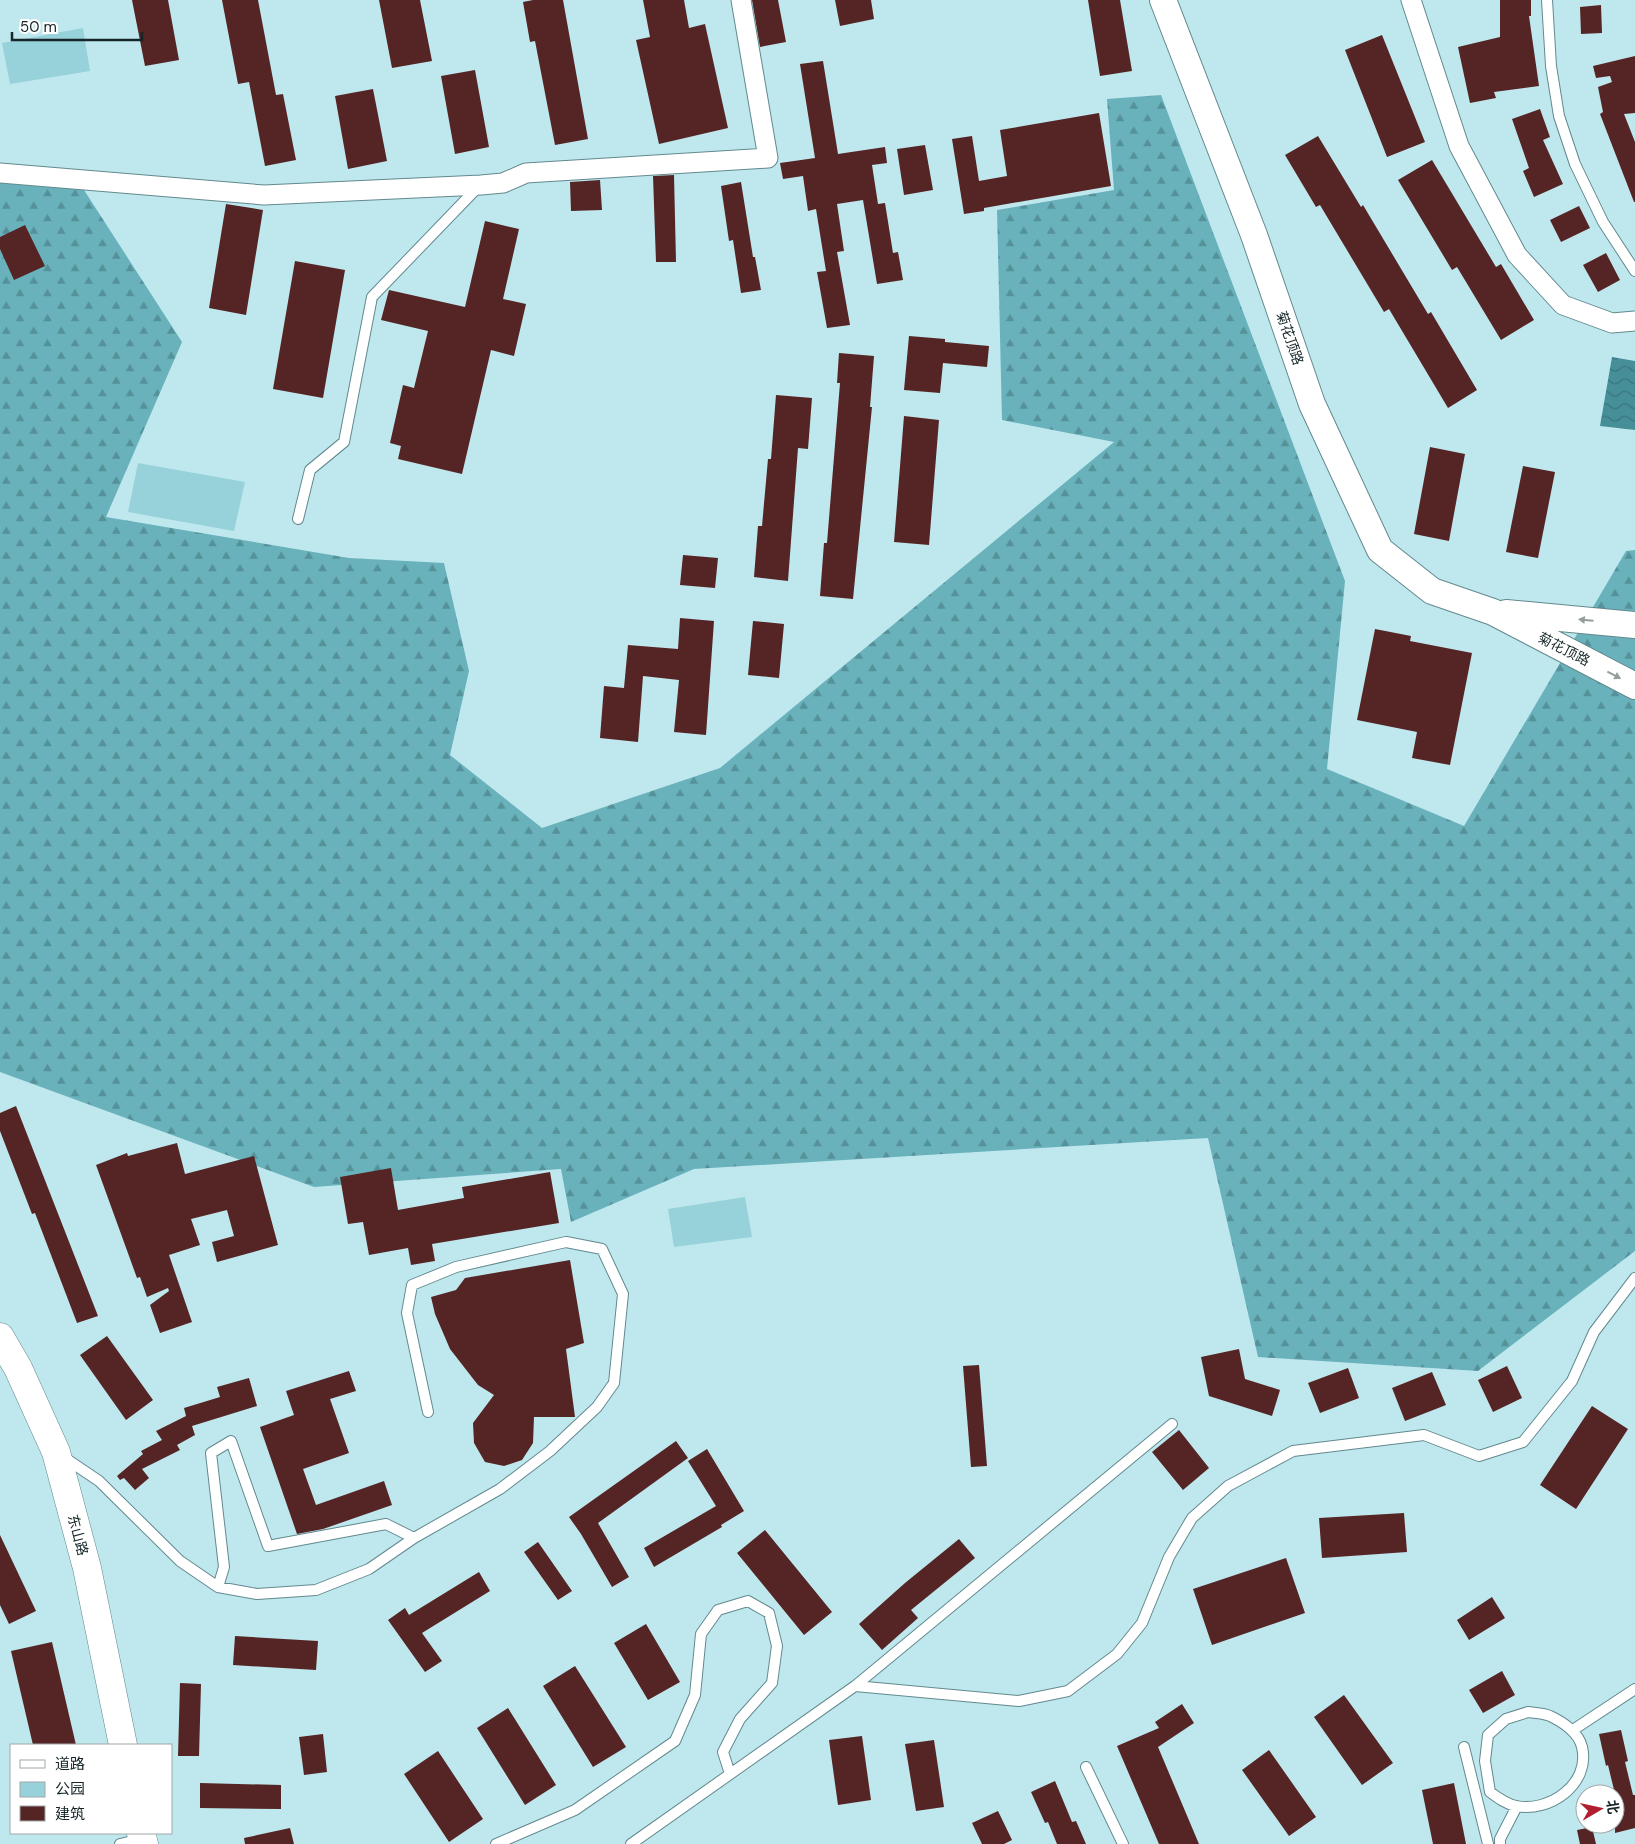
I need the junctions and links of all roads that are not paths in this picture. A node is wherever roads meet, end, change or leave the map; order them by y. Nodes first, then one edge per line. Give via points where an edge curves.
1 (741, 0) edge
2 (1163, 0) edge
3 (1411, 0) edge
4 (1547, 0) edge
5 (0, 173) edge
6 (481, 185) junction
7 (1635, 271) edge
8 (1635, 321) edge
9 (298, 519) dead end
10 (1493, 612) junction
11 (1635, 625) edge
12 (1635, 686) edge
13 (1635, 1278) edge
14 (0, 1337) edge
15 (428, 1412) dead end
16 (1172, 1424) dead end
17 (56, 1452) junction
18 (414, 1538) junction
19 (218, 1587) junction
20 (855, 1686) junction
21 (1635, 1689) edge
22 (1573, 1730) junction
23 (123, 1744) edge
24 (1464, 1747) dead end
25 (1086, 1767) dead end
26 (730, 1774) junction
27 (1517, 1806) junction
28 (496, 1844) edge
29 (632, 1844) edge
30 (1123, 1844) edge
31 (1488, 1844) edge
32 (1500, 1844) edge

1 - 6 street via 768,158 526,173 503,183
2 - 10 street, 菊花顶路 via 1254,235 1312,404 1380,550 1432,591
3 - 8 street via 1459,146 1517,255 1564,305 1612,323
4 - 7 lane via 1551,66 1559,116 1575,164 1603,222
5 - 6 street via 264,195
6 - 9 lane via 372,297 344,442 310,470
11 -> 10 street, 菊花顶路
10 -> 12 street, 菊花顶路
13 - 20 lane via 1594,1332 1572,1381 1523,1442 1480,1456 1424,1435 1293,1450 1228,1486 1192,1518 1169,1557 1142,1623 1117,1654 1068,1691 1018,1701
14 - 17 main road, 东山路 via 18,1368
15 - 18 lane via 407,1313 412,1285 456,1267 566,1242 602,1249 623,1294 614,1383 597,1407 500,1489
16 - 20 lane
17 - 19 lane via 100,1481 180,1561
17 - 23 main road, 东山路 via 87,1568
18 - 19 lane via 369,1569 316,1590 257,1594
18 - 19 lane via 386,1524 268,1546 231,1441 211,1453 224,1567
20 - 26 lane
21 - 22 lane
22 - 27 lane via 1582,1747 1582,1768 1573,1786 1559,1798 1538,1807
22 - 27 lane via 1549,1715 1528,1712 1506,1719 1488,1735 1485,1761 1490,1792
24 - 31 lane
25 - 30 lane
26 - 28 lane via 723,1752 740,1719 772,1683 777,1646 769,1613 748,1601 718,1610 701,1634 694,1695 675,1740 575,1810
26 - 29 lane
27 - 32 lane

